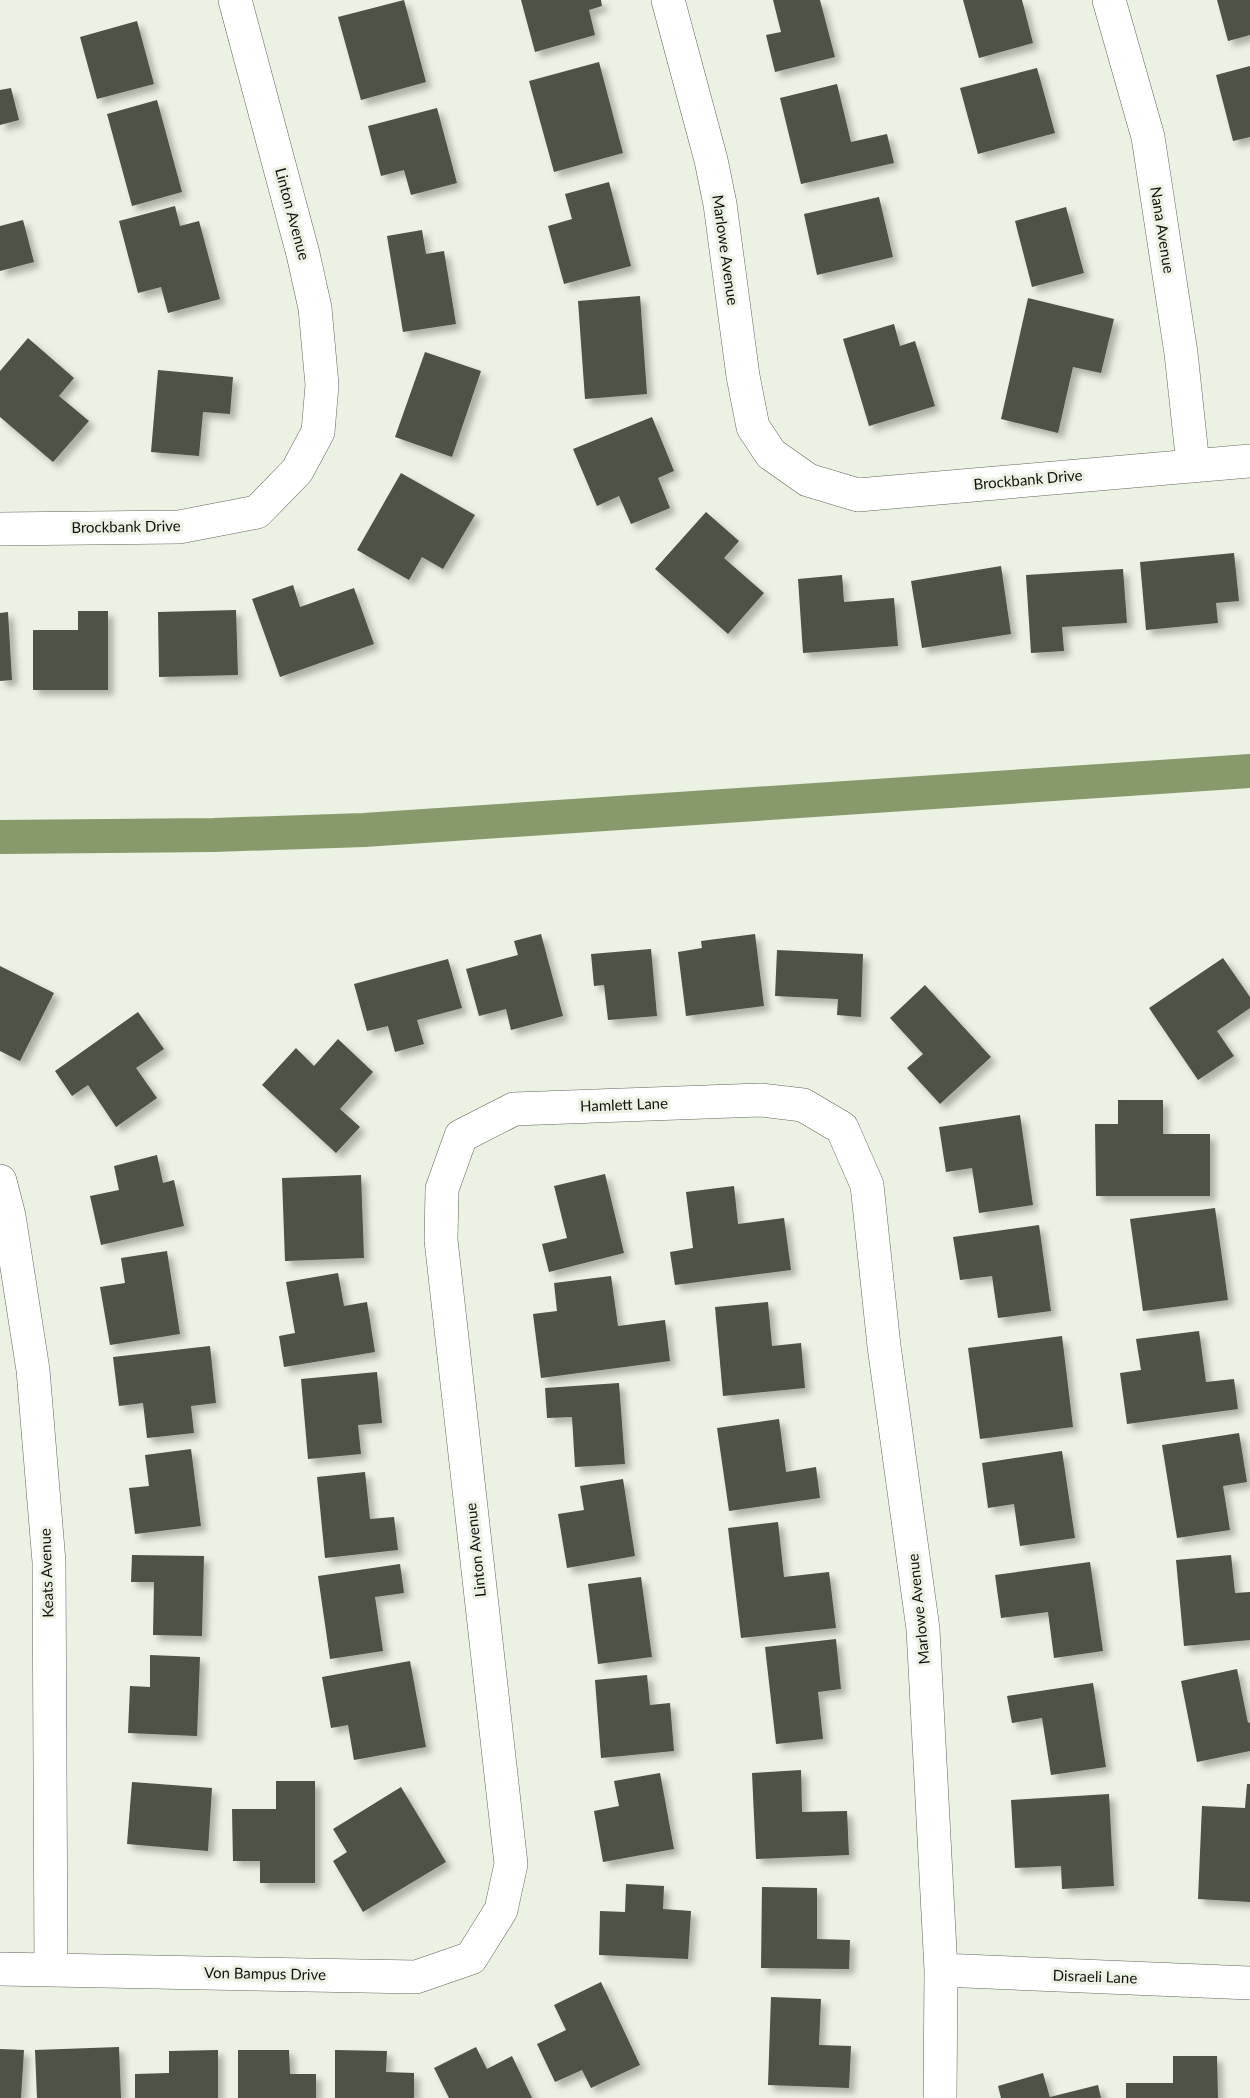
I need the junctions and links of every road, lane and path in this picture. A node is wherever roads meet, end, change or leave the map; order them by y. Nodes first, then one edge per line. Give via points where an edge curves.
1 (235, 0) edge
2 (668, 0) edge
3 (1110, 0) edge
4 (318, 432) joint
5 (1250, 461) edge
6 (1193, 465) junction
7 (808, 480) joint
8 (0, 530) edge
9 (842, 1128) joint
10 (0, 1181) edge
11 (442, 1189) joint
12 (501, 1910) joint
13 (0, 1969) edge
14 (51, 1969) junction
15 (941, 1970) junction
16 (1250, 1983) edge
17 (940, 2098) edge

1 - 4 street, Linton Avenue via 315,308 322,385
2 - 7 street, Marlowe Avenue via 720,204 753,427 771,454
3 - 6 street, Nana Avenue via 1148,137 1181,353
4 - 8 street, Brockbank Drive via 297,471 257,512 179,527
5 - 6 street, Brockbank Drive
6 - 7 street, Brockbank Drive via 858,495
9 - 11 street, Hamlett Lane via 803,1105 760,1100 514,1110 461,1136
9 - 15 street, Marlowe Avenue via 867,1185 884,1346 923,1629
10 - 14 street, Keats Avenue via 33,1370 49,1563
11 - 12 street, Linton Avenue via 441,1240 511,1864
12 - 14 street, Von Bampus Drive via 471,1958 416,1977
13 - 14 street, Von Bampus Drive
15 - 16 street, Disraeli Lane
15 - 17 street, Marlowe Avenue

